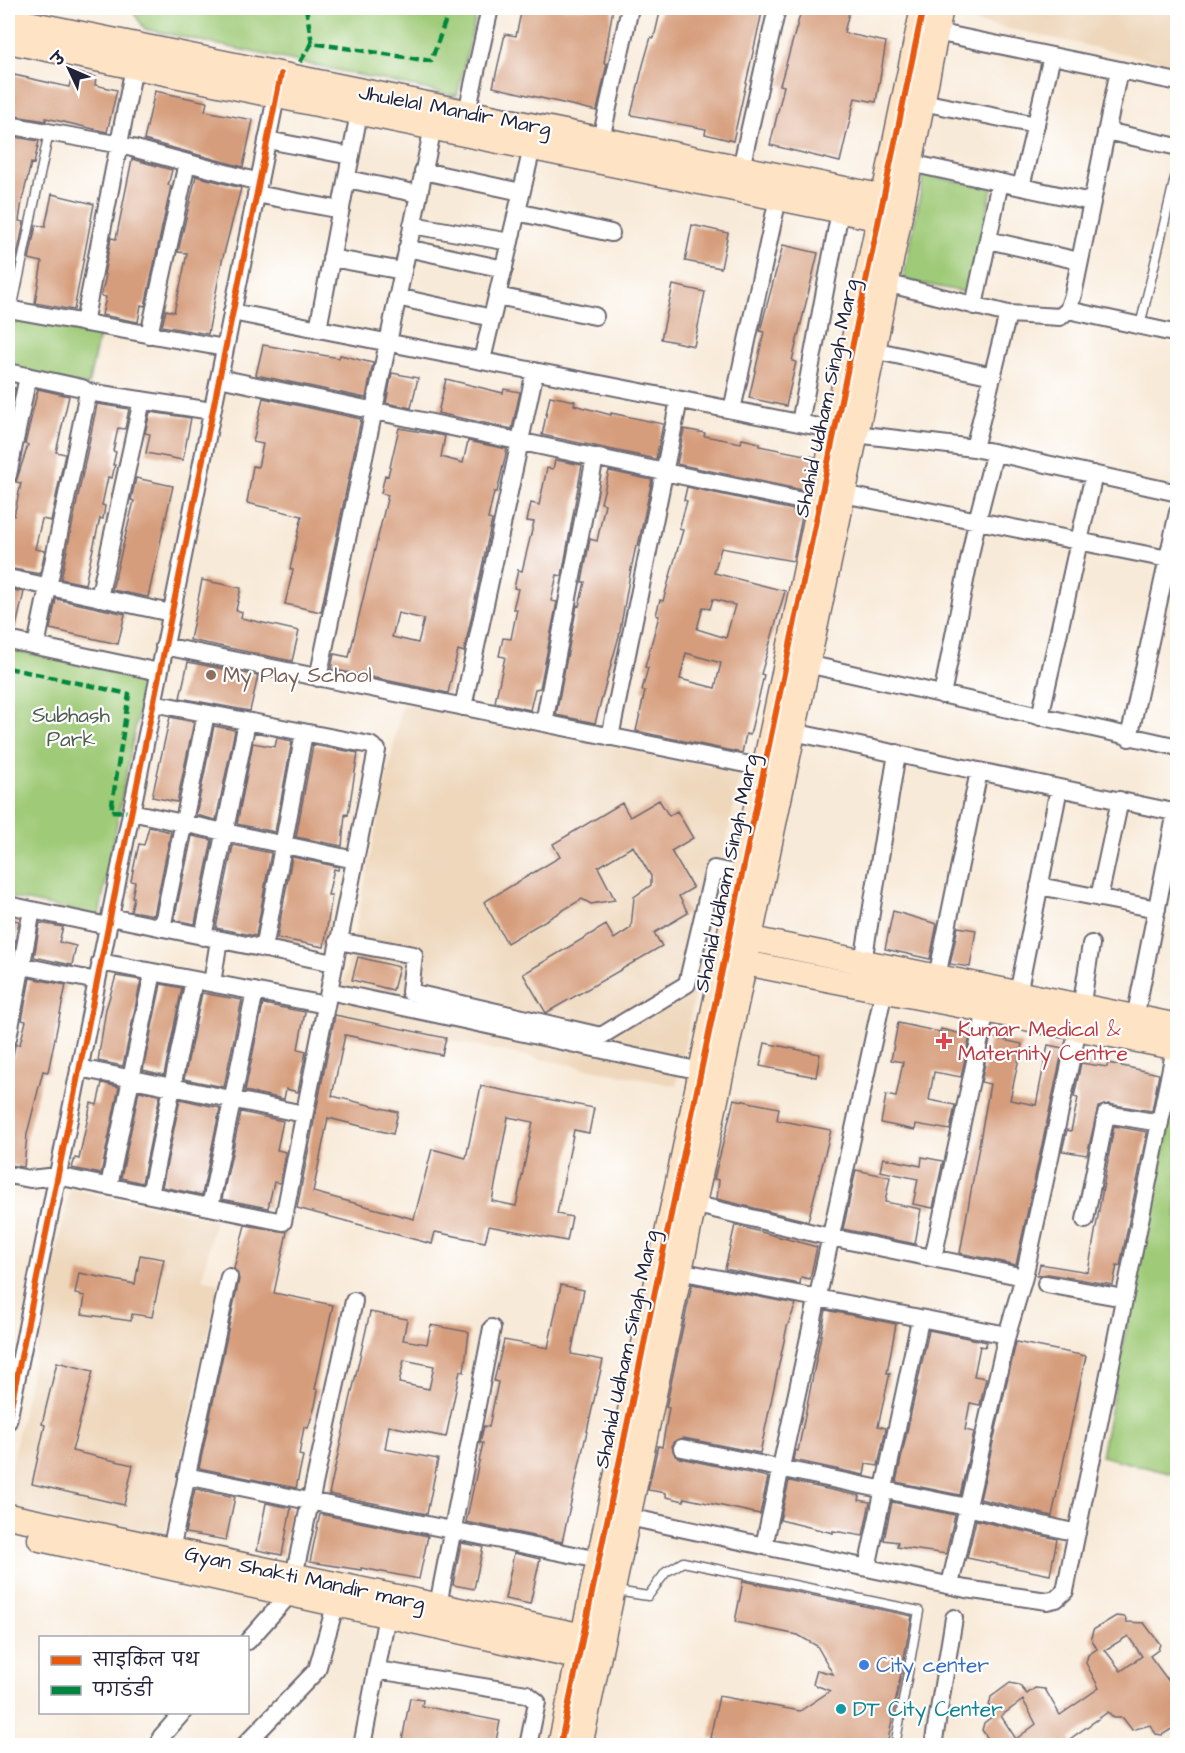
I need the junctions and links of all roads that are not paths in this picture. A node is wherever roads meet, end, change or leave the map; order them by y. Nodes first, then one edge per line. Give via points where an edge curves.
1 (490, 8) edge
2 (630, 8) edge
3 (777, 8) edge
4 (941, 8) edge
5 (8, 19) edge
6 (926, 23) edge
7 (8, 41) edge
8 (1052, 56) junction
9 (134, 67) junction
10 (1119, 70) junction
11 (1178, 82) edge
12 (278, 85) junction
13 (922, 102) junction
14 (359, 112) junction
15 (467, 112) junction
16 (8, 125) edge
17 (1036, 125) junction
18 (433, 128) junction
19 (1106, 131) junction
20 (49, 132) junction
21 (601, 139) junction
22 (267, 140) junction
23 (121, 145) junction
24 (1178, 147) edge
25 (532, 148) junction
26 (351, 156) junction
27 (187, 163) junction
28 (910, 163) junction
29 (1178, 165) edge
30 (741, 168) junction
31 (423, 171) junction
32 (347, 179) junction
33 (1000, 182) junction
34 (1021, 187) junction
35 (257, 188) junction
36 (521, 192) junction
37 (419, 194) junction
38 (778, 198) junction
39 (1091, 202) junction
40 (340, 210) junction
41 (891, 210) junction
42 (840, 211) junction
43 (517, 212) junction
44 (412, 225) junction
45 (611, 233) dead end
46 (988, 240) junction
47 (510, 242) junction
48 (407, 248) junction
49 (331, 258) junction
50 (1079, 261) junction
51 (504, 269) junction
52 (403, 271) junction
53 (886, 283) junction
54 (497, 296) junction
55 (397, 297) junction
56 (974, 306) junction
57 (10, 310) edge
58 (1068, 310) junction
59 (232, 312) junction
60 (1008, 314) junction
61 (595, 316) dead end
62 (492, 318) junction
63 (84, 323) junction
64 (1140, 326) junction
65 (318, 329) junction
66 (1178, 334) edge
67 (149, 335) junction
68 (388, 343) junction
69 (225, 348) junction
70 (873, 350) junction
71 (482, 360) junction
72 (535, 371) junction
73 (8, 372) edge
74 (28, 376) junction
75 (993, 376) junction
76 (219, 378) junction
77 (88, 392) junction
78 (142, 400) junction
79 (679, 400) junction
80 (732, 410) junction
81 (212, 411) junction
82 (374, 411) junction
83 (800, 423) junction
84 (846, 432) junction
85 (520, 441) junction
86 (974, 448) junction
87 (994, 454) junction
88 (595, 457) junction
89 (664, 472) junction
90 (1094, 474) junction
91 (8, 475) edge
92 (1178, 493) edge
93 (843, 494) junction
94 (820, 505) junction
95 (1178, 512) edge
96 (977, 521) junction
97 (1078, 541) junction
98 (1172, 560) edge
99 (8, 578) edge
100 (48, 587) junction
101 (99, 598) junction
102 (171, 613) junction
103 (8, 640) edge
104 (36, 646) junction
105 (164, 646) junction
106 (807, 664) junction
107 (159, 672) junction
108 (318, 678) junction
109 (942, 695) junction
110 (153, 703) junction
111 (463, 707) junction
112 (206, 714) junction
113 (1040, 717) junction
114 (247, 722) junction
115 (544, 723) junction
116 (793, 732) junction
117 (304, 733) junction
118 (610, 737) junction
119 (1129, 738) junction
120 (1178, 747) edge
121 (897, 753) junction
122 (765, 768) junction
123 (979, 771) junction
124 (1059, 788) junction
125 (1120, 800) junction
126 (131, 812) junction
127 (1177, 812) edge
128 (182, 823) junction
129 (224, 832) junction
130 (283, 845) junction
131 (355, 860) junction
132 (743, 875) junction
133 (1039, 886) junction
134 (1099, 898) junction
135 (8, 905) edge
136 (1157, 909) junction
137 (32, 910) junction
138 (109, 922) junction
139 (162, 928) junction
140 (740, 936) junction
141 (211, 938) junction
142 (338, 941) junction
143 (1091, 944) dead end
144 (264, 949) junction
145 (735, 961) junction
146 (100, 962) junction
147 (863, 962) junction
148 (334, 963) junction
149 (15, 964) edge
150 (153, 972) junction
151 (937, 977) junction
152 (194, 980) junction
153 (97, 981) junction
154 (212, 983) junction
155 (884, 990) junction
156 (255, 991) junction
157 (1018, 994) junction
158 (327, 998) junction
159 (986, 1010) junction
160 (1079, 1017) junction
161 (1135, 1018) junction
162 (8, 1038) edge
163 (1177, 1041) edge
164 (79, 1068) junction
165 (701, 1071) junction
166 (131, 1079) junction
167 (172, 1087) junction
168 (232, 1100) junction
169 (304, 1114) junction
170 (1160, 1123) junction
171 (8, 1175) edge
172 (57, 1176) junction
173 (109, 1186) junction
174 (150, 1195) junction
175 (693, 1204) junction
176 (210, 1207) junction
177 (1084, 1220) dead end
178 (830, 1237) junction
179 (933, 1258) junction
180 (679, 1270) junction
181 (228, 1277) dead end
182 (1024, 1278) junction
183 (1046, 1284) dead end
184 (1124, 1298) junction
185 (817, 1299) junction
186 (354, 1301) dead end
187 (920, 1320) junction
188 (492, 1328) dead end
189 (1007, 1335) junction
190 (8, 1421) edge
191 (682, 1448) dead end
192 (780, 1470) junction
193 (186, 1476) junction
194 (884, 1491) junction
195 (310, 1501) junction
196 (967, 1507) junction
197 (618, 1514) junction
198 (8, 1516) edge
199 (453, 1530) junction
200 (8, 1532) edge
201 (1077, 1533) junction
202 (764, 1546) junction
203 (171, 1550) junction
204 (599, 1560) junction
205 (867, 1568) junction
206 (292, 1585) junction
207 (950, 1585) junction
208 (612, 1590) junction
209 (338, 1595) junction
210 (438, 1605) junction
211 (387, 1615) junction
212 (954, 1618) dead end
213 (249, 1640) edge
214 (590, 1648) junction
215 (377, 1670) junction
216 (182, 1714) edge
217 (161, 1737) dead end
218 (244, 1746) edge
219 (362, 1746) edge
220 (528, 1746) edge
221 (560, 1746) edge
222 (579, 1746) edge
223 (895, 1746) edge
224 (933, 1746) edge

1 - 15 street
2 - 21 street
3 - 30 street
4 - 6 street, Shahid Udham Singh Marg
5 - 12 street, Jhulelal Mandir Marg
6 - 8 street
6 - 13 street, Shahid Udham Singh Marg
6 - 41 street, Shahid Udham Singh Marg
7 - 9 street, Jhulelal Mandir Marg
8 - 10 street
8 - 17 street
9 - 12 street, Jhulelal Mandir Marg
9 - 23 street
10 - 11 street
10 - 19 street
12 - 14 street, Jhulelal Mandir Marg
12 - 15 street, Jhulelal Mandir Marg
12 - 22 street
13 - 17 street
13 - 28 street, Shahid Udham Singh Marg
14 - 18 street, Jhulelal Mandir Marg
14 - 26 street
15 - 21 street, Jhulelal Mandir Marg
16 - 20 street
17 - 34 street
18 - 25 street, Jhulelal Mandir Marg
18 - 31 street
19 - 24 street
19 - 39 street
20 - 23 street
20 - 57 lane
21 - 30 street, Jhulelal Mandir Marg
22 - 26 street
22 - 35 street
23 - 27 street
23 - 63 street
25 - 36 street
25 - 38 street, Jhulelal Mandir Marg
26 - 32 street
27 - 35 street
27 - 67 street
28 - 33 street
28 - 41 street, Shahid Udham Singh Marg
29 - 64 lane
30 - 41 street, Jhulelal Mandir Marg
31 - 36 street
31 - 37 street
32 - 37 street
32 - 40 street
33 - 34 street
33 - 46 street
34 - 39 street
35 - 40 street
35 - 59 street
36 - 43 street
37 - 44 street
38 - 42 street, Jhulelal Mandir Marg
38 - 80 street
39 - 50 street
40 - 49 street
41 - 42 street, Jhulelal Mandir Marg
41 - 53 street, Shahid Udham Singh Marg
41 - 84 street, Shahid Udham Singh Marg
42 - 83 street
43 - 45 street
43 - 47 street
44 - 47 street
44 - 48 street
46 - 50 street
46 - 56 street
47 - 51 street
48 - 51 street
48 - 52 street
49 - 52 street
49 - 65 street
50 - 58 street
51 - 54 street
52 - 55 street
53 - 56 street
53 - 70 street, Shahid Udham Singh Marg
54 - 61 street
54 - 62 street
55 - 62 street
55 - 68 street
56 - 60 street
57 - 63 street
58 - 60 street via 1060,317
58 - 64 street
59 - 65 street
59 - 69 street
60 - 75 street
62 - 71 street
63 - 67 street
64 - 66 street
65 - 68 street
67 - 69 street
68 - 71 street
68 - 82 street
69 - 76 street
70 - 75 street
70 - 84 street, Shahid Udham Singh Marg
71 - 72 street
72 - 79 street
72 - 85 street
73 - 74 street
74 - 77 street
74 - 91 street
75 - 86 street
76 - 81 street
76 - 82 street
77 - 78 street
77 - 100 street
78 - 81 street
78 - 101 street
79 - 80 street
79 - 89 street
80 - 83 street
81 - 102 street
82 - 85 street
82 - 108 street
83 - 84 street
84 - 86 street
84 - 93 street, Shahid Udham Singh Marg
84 - 94 street, Shahid Udham Singh Marg
85 - 88 street
85 - 111 street
86 - 87 street
87 - 90 street
87 - 96 street
88 - 89 street
88 - 115 street
89 - 94 street
89 - 118 street
90 - 92 street
90 - 97 street
93 - 96 street
93 - 106 street, Shahid Udham Singh Marg
94 - 122 street, Shahid Udham Singh Marg
95 - 98 street
96 - 97 street
96 - 109 street
97 - 98 street
97 - 113 street
98 - 119 street
99 - 100 street
100 - 101 street
100 - 104 street
101 - 102 street
102 - 105 street
103 - 104 street
104 - 107 street
105 - 107 street
105 - 108 street
106 - 109 street
106 - 116 street, Shahid Udham Singh Marg
107 - 110 street
108 - 111 street
109 - 113 street
110 - 112 street
110 - 126 street
111 - 115 street
112 - 114 street
112 - 128 street
113 - 119 street
114 - 117 street
114 - 129 street
115 - 118 street
116 - 121 street
116 - 140 street, Shahid Udham Singh Marg
117 - 130 street
117 - 131 street via 370,745 377,750
118 - 122 street
119 - 120 street
121 - 123 street
121 - 147 street
122 - 132 street, Shahid Udham Singh Marg
123 - 124 street
123 - 151 street
124 - 125 street
124 - 133 street
125 - 127 street
125 - 134 street
126 - 128 street
126 - 138 street
127 - 136 street
128 - 129 street
128 - 139 street
129 - 130 street
129 - 141 street
130 - 131 street
130 - 144 street
131 - 142 street
132 - 140 street, Shahid Udham Singh Marg
132 - 142 street via 714,869 687,984 601,1036 410,992 414,955
133 - 134 street
133 - 157 street
134 - 136 street
135 - 137 street
136 - 161 street
137 - 138 street
137 - 149 street
138 - 139 street
138 - 146 street
139 - 141 street
140 - 145 street, Shahid Udham Singh Marg
140 - 147 street
141 - 144 street
141 - 154 street
142 - 148 street
143 - 160 street
144 - 148 street
145 - 155 street
145 - 165 street, Shahid Udham Singh Marg
145 - 175 street, Shahid Udham Singh Marg
146 - 150 street
146 - 153 street
147 - 151 street
148 - 158 street
149 - 153 street
149 - 162 street
150 - 152 street
150 - 166 street
151 - 157 street
152 - 154 street
152 - 167 street
153 - 164 street
154 - 156 street
155 - 159 street
155 - 178 street
156 - 158 street
156 - 168 street
157 - 160 street
158 - 165 street
158 - 169 street
159 - 160 street
159 - 179 street
160 - 161 street
160 - 163 street
160 - 182 street
161 - 163 street
163 - 170 street
164 - 166 street
164 - 172 street
165 - 197 street, Shahid Udham Singh Marg
166 - 167 street
166 - 173 street
167 - 168 street
167 - 174 street
168 - 169 street
168 - 176 street
169 - 176 street via 284,1222
170 - 177 street via 1106,1114
170 - 184 street
171 - 172 street via 30,1179
172 - 173 street
172 - 190 street
173 - 174 street
174 - 176 street
175 - 178 street
175 - 180 street, Shahid Udham Singh Marg
178 - 179 street
178 - 185 street
179 - 182 street
180 - 185 street
180 - 197 street, Shahid Udham Singh Marg
181 - 193 street
182 - 189 street
183 - 184 street
184 - 201 street
185 - 187 street
185 - 192 street
186 - 195 street
187 - 189 street
187 - 194 street
188 - 199 street
189 - 196 street
191 - 192 street
192 - 194 street
192 - 202 street
193 - 195 street
193 - 203 street
194 - 196 street
194 - 205 street
195 - 199 street
195 - 206 street
196 - 201 street
196 - 207 street
197 - 202 street
197 - 204 street, Shahid Udham Singh Marg
197 - 208 street, Shahid Udham Singh Marg
198 - 203 street, Gyan Shakti Mandir marg
199 - 204 street
199 - 210 street
200 - 206 street, Gyan Shakti Mandir marg
201 - 207 street via 1065,1591 1056,1599 1047,1601
202 - 205 street
203 - 206 street, Gyan Shakti Mandir marg
204 - 214 street, Shahid Udham Singh Marg
205 - 207 street
206 - 209 street, Gyan Shakti Mandir marg
206 - 213 street
208 - 214 street, Shahid Udham Singh Marg
208 - 223 lane via 648,1596 666,1572 683,1562 920,1611
209 - 210 street, Gyan Shakti Mandir marg
209 - 211 street, Gyan Shakti Mandir marg
209 - 218 street via 317,1670
210 - 214 street, Gyan Shakti Mandir marg
211 - 214 street, Gyan Shakti Mandir marg
211 - 215 street
212 - 224 street
214 - 221 street, Shahid Udham Singh Marg
214 - 222 street, Shahid Udham Singh Marg
215 - 219 street
215 - 220 street via 527,1694 537,1702
216 - 217 street

